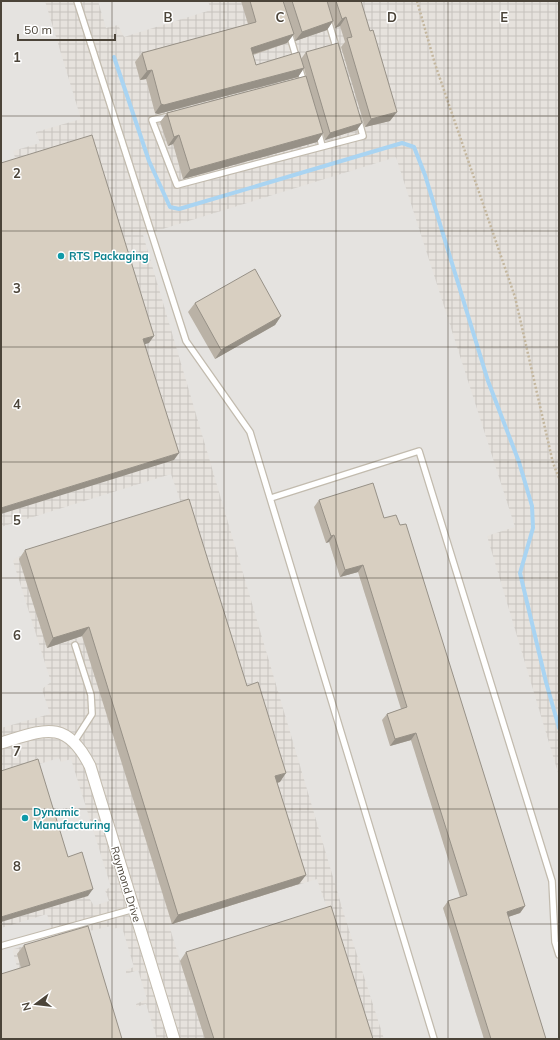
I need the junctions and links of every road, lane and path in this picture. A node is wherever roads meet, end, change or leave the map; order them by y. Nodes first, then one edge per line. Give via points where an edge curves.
1 (77, 1) edge
2 (417, 1) edge
3 (327, 16) edge
4 (288, 30) edge
5 (338, 53) edge
6 (303, 80) junction
7 (295, 82) edge
8 (305, 87) edge
9 (356, 113) edge
10 (175, 114) edge
11 (316, 124) edge
12 (322, 146) junction
13 (559, 478) edge
14 (271, 498) junction
15 (75, 646) dead end
16 (70, 739) junction
17 (1, 743) edge
18 (134, 909) junction
19 (1, 946) edge
20 (559, 955) edge
21 (174, 1039) edge
22 (434, 1039) edge

1 - 14 lane via 186,341 250,432
2 - 13 path via 435,64 515,297 553,463
3 - 5 lane
4 - 6 lane
6 - 7 lane
6 - 8 lane
9 - 12 lane via 363,136
10 - 12 lane via 152,120 177,185
11 - 12 lane
14 - 20 lane via 419,451 552,881 555,942
14 - 22 lane
15 - 16 lane via 91,696 92,714
16 - 17 street via 46,730
16 - 18 street, Raymond Drive via 84,754 90,766
18 - 19 lane
18 - 21 street, Raymond Drive

